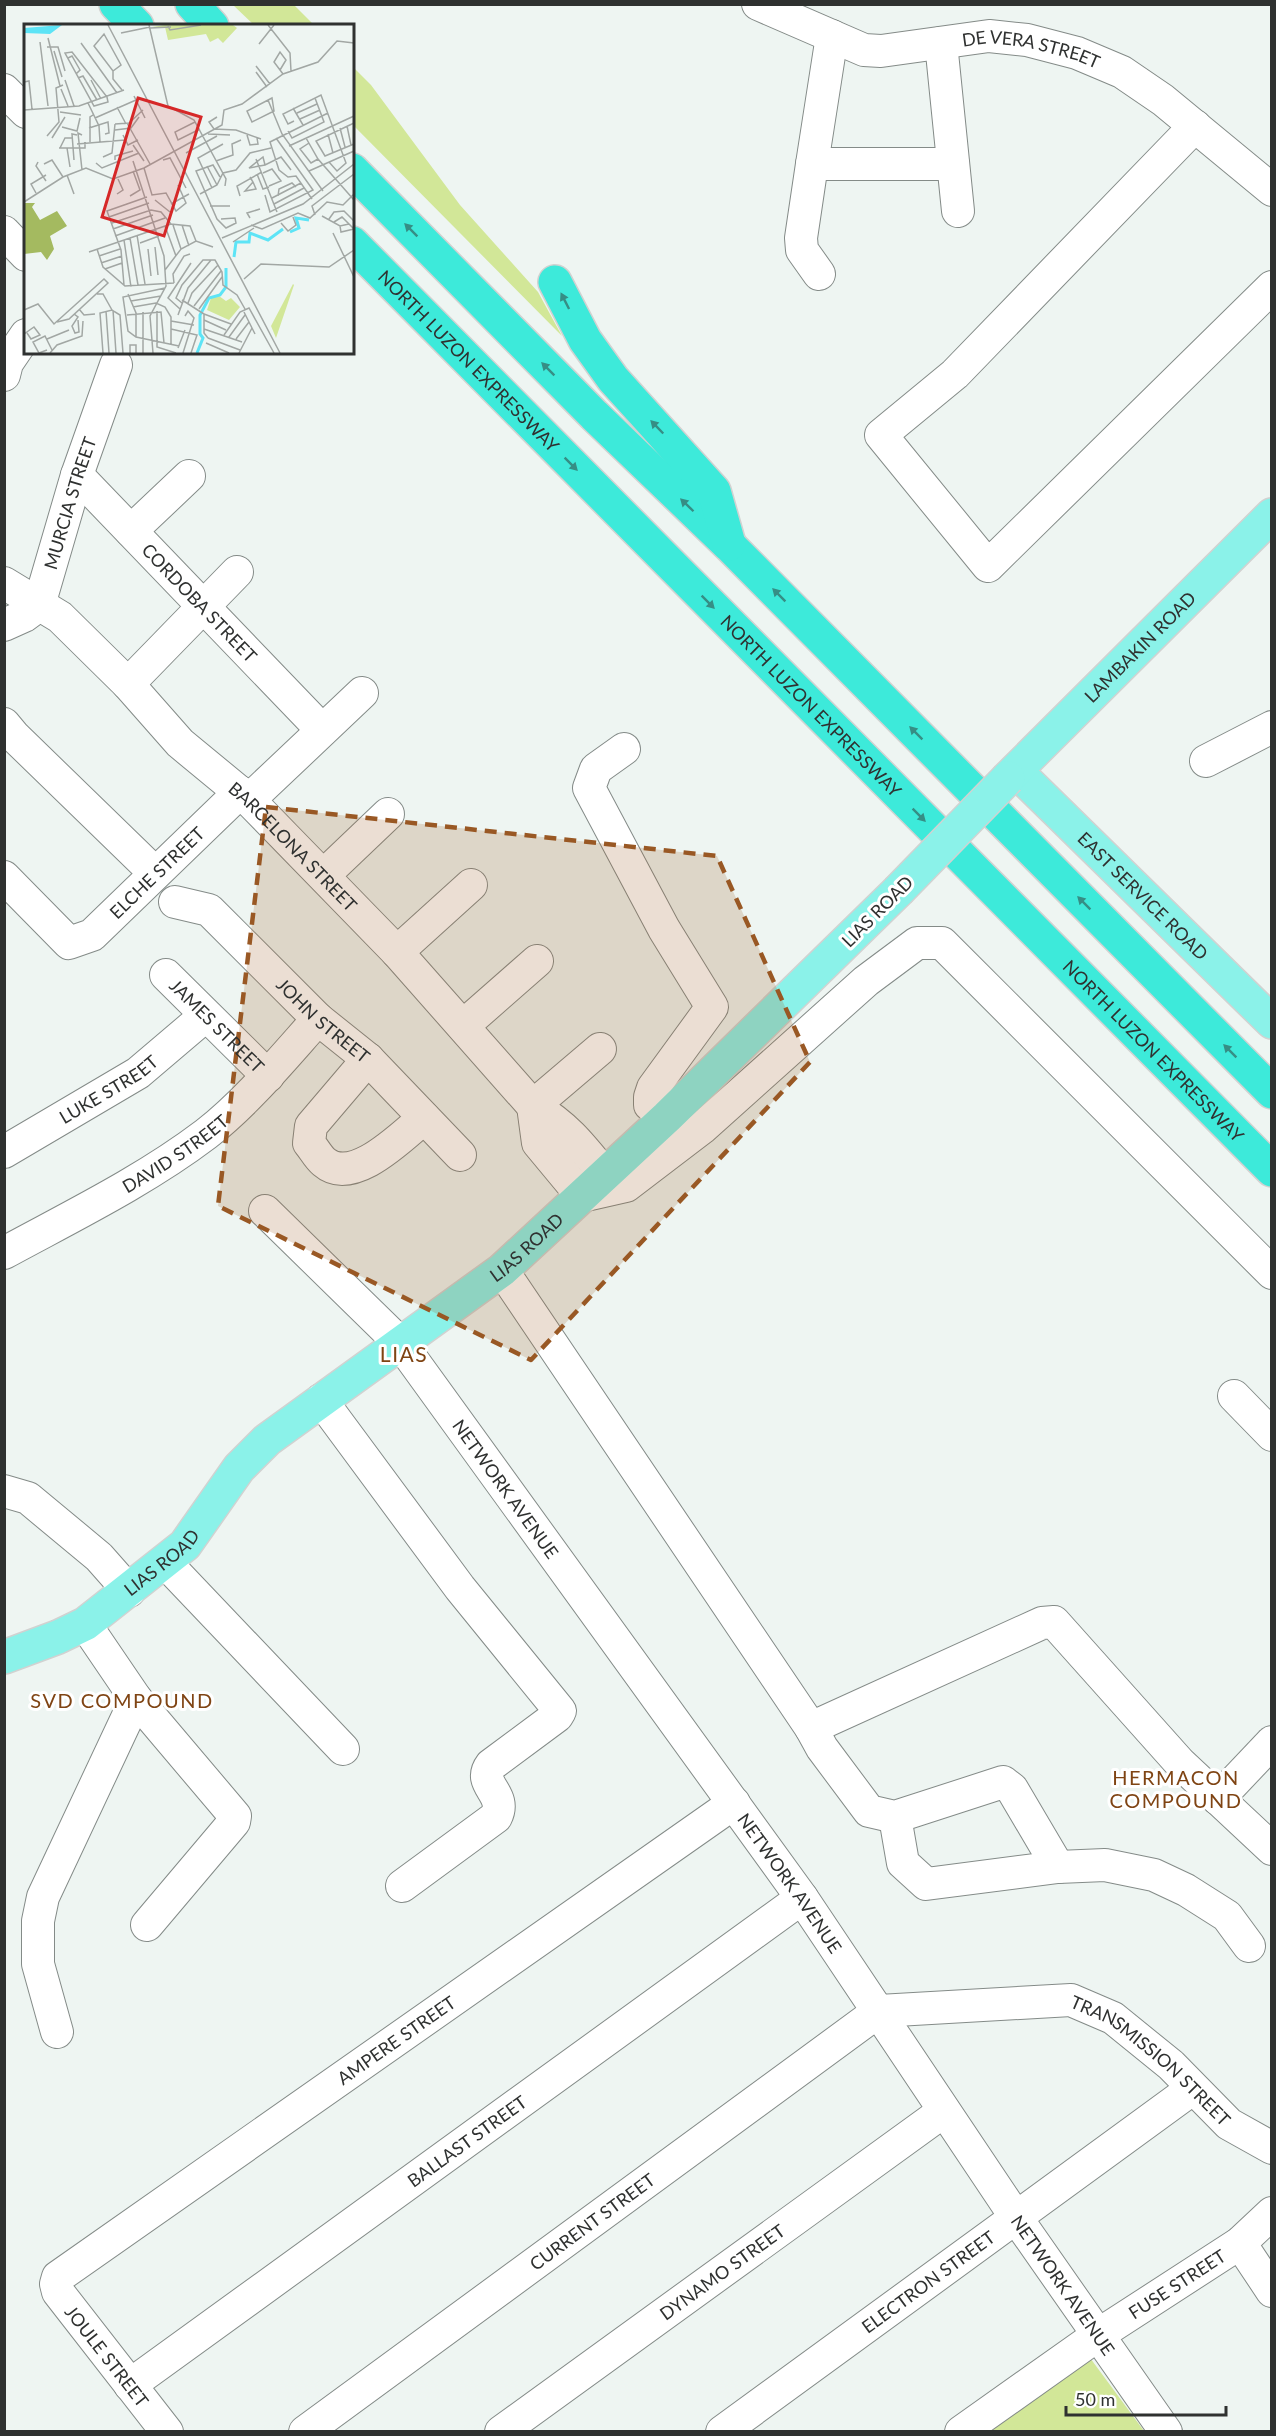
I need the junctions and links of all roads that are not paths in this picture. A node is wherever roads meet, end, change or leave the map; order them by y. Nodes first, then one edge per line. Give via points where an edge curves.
1 (116, 4) edge
2 (192, 4) edge
3 (758, 4) edge
4 (135, 24) edge
5 (210, 24) edge
6 (832, 36) junction
7 (940, 43) junction
8 (4, 90) edge
9 (24, 110) edge
10 (1195, 126) junction
11 (812, 164) junction
12 (953, 164) junction
13 (354, 172) edge
14 (1272, 190) edge
15 (958, 210) dead end
16 (4, 232) edge
17 (354, 245) edge
18 (24, 253) edge
19 (819, 274) dead end
20 (555, 282) dead end
21 (1272, 287) edge
22 (24, 338) edge
23 (116, 365) dead end
24 (6, 366) edge
25 (77, 475) junction
26 (189, 476) dead end
27 (1272, 515) edge
28 (131, 531) junction
29 (730, 546) junction
30 (237, 573) dead end
31 (4, 583) edge
32 (39, 605) junction
33 (203, 608) junction
34 (4, 625) edge
35 (128, 684) junction
36 (362, 693) dead end
37 (1272, 727) edge
38 (322, 730) junction
39 (8, 733) edge
40 (624, 749) dead end
41 (1206, 762) dead end
42 (1012, 775) junction
43 (244, 796) junction
44 (388, 814) dead end
45 (155, 873) junction
46 (324, 875) junction
47 (4, 878) edge
48 (471, 885) dead end
49 (175, 902) dead end
50 (397, 952) junction
51 (537, 961) dead end
52 (166, 975) dead end
53 (205, 1016) junction
54 (318, 1019) junction
55 (1272, 1022) edge
56 (463, 1026) junction
57 (600, 1049) dead end
58 (368, 1059) junction
59 (268, 1076) junction
60 (1272, 1092) edge
61 (533, 1106) junction
62 (667, 1117) junction
63 (424, 1118) junction
64 (4, 1152) edge
65 (460, 1155) dead end
66 (1272, 1170) edge
67 (594, 1185) junction
68 (265, 1212) dead end
69 (4, 1253) edge
70 (502, 1270) junction
71 (1272, 1273) edge
72 (401, 1344) junction
73 (1233, 1396) dead end
74 (321, 1400) junction
75 (1272, 1435) edge
76 (4, 1491) edge
77 (165, 1562) junction
78 (129, 1591) junction
79 (85, 1624) junction
80 (4, 1657) edge
81 (136, 1700) junction
82 (811, 1728) junction
83 (1272, 1742) edge
84 (343, 1749) dead end
85 (1218, 1799) junction
86 (734, 1803) junction
87 (895, 1817) junction
88 (1272, 1849) edge
89 (1058, 1868) junction
90 (402, 1886) dead end
91 (802, 1898) junction
92 (147, 1925) dead end
93 (1249, 1946) dead end
94 (879, 2011) junction
95 (57, 2032) dead end
96 (1192, 2089) junction
97 (944, 2111) junction
98 (1272, 2148) edge
99 (1272, 2213) edge
100 (1015, 2216) junction
101 (1240, 2243) junction
102 (58, 2277) joint
103 (1272, 2291) edge
104 (1098, 2335) junction
105 (130, 2385) junction
106 (167, 2432) edge
107 (305, 2432) edge
108 (501, 2432) edge
109 (723, 2432) edge
110 (961, 2432) edge
111 (1166, 2432) edge

1 - 4 highway
2 - 5 highway
3 - 6 street, DE VERA STREET
6 - 7 street, DE VERA STREET via 864,50
6 - 11 street
7 - 10 street, DE VERA STREET via 989,36 1027,40 1077,53 1122,72
7 - 12 street
8 - 9 street
10 - 14 street, DE VERA STREET
10 - 21 street via 955,374 881,435 988,566
11 - 12 street
11 - 19 street via 801,238 802,250
12 - 15 street
29 -> 13 highway via 594,415
16 - 18 street
17 -> 66 highway, NORTH LUZON EXPRESSWAY
29 -> 20 highway via 714,491 613,379 585,340
22 - 24 street
23 - 25 street, MURCIA STREET
25 - 28 street, CORDOBA STREET
25 - 32 street, MURCIA STREET
26 - 28 street
27 - 42 main road, LAMBAKIN ROAD
28 - 33 street, CORDOBA STREET
60 -> 29 highway
30 - 33 street
31 - 32 street, BARCELONA STREET
32 - 34 street
32 - 35 street, BARCELONA STREET via 60,617
33 - 35 street
33 - 38 street, CORDOBA STREET
35 - 43 street, BARCELONA STREET via 180,743
36 - 38 street, ELCHE STREET
37 - 41 street
38 - 43 street, ELCHE STREET
39 - 45 street
40 - 62 street via 596,769 589,788 664,929 712,1007 653,1088 650,1105
42 - 55 main road, EAST SERVICE ROAD
42 - 62 main road, LIAS ROAD, bridge
43 - 45 street, ELCHE STREET
43 - 46 street, BARCELONA STREET
44 - 46 street
45 - 47 street, ELCHE STREET via 92,935 69,943
46 - 50 street, BARCELONA STREET
48 - 50 street
49 - 54 street, JOHN STREET via 209,910
50 - 56 street, BARCELONA STREET
51 - 56 street
52 - 53 street, JAMES STREET
53 - 59 street, JAMES STREET
53 - 64 street, LUKE STREET via 138,1073
54 - 58 street, JOHN STREET
54 - 59 street, DAVID STREET
56 - 61 street, BARCELONA STREET
57 - 61 street
58 - 63 street, JOHN STREET
58 - 63 street via 311,1126 309,1143 325,1163 348,1170 371,1161
59 - 69 street, DAVID STREET via 206,1134 136,1180
61 - 67 street via 538,1143
62 - 67 main road, LIAS ROAD
63 - 65 street, JOHN STREET
67 - 70 main road, LIAS ROAD
67 - 71 street via 626,1186 702,1128 866,981 917,943 942,943
68 - 72 street, NETWORK AVENUE
70 - 72 main road, LIAS ROAD
70 - 82 street
72 - 74 main road, LIAS ROAD
72 - 86 street, NETWORK AVENUE
73 - 75 street
74 - 77 main road, LIAS ROAD via 267,1440 239,1468 185,1545
74 - 90 street via 460,1588 560,1711 486,1771 486,1779 501,1808 496,1817
76 - 78 street via 28,1498 99,1557
77 - 78 main road, LIAS ROAD
77 - 84 street
78 - 79 main road, LIAS ROAD
79 - 80 main road, LIAS ROAD
79 - 81 street
81 - 92 street via 235,1816
81 - 95 street via 43,1897 38,1921 38,1964
82 - 85 street via 1042,1623 1054,1622 1180,1763
82 - 87 street via 869,1811
83 - 85 street
85 - 88 street
86 - 91 street, NETWORK AVENUE
86 - 102 street, AMPERE STREET
87 - 89 street via 903,1863 926,1884
87 - 89 street via 1003,1782 1012,1789
89 - 93 street via 1105,1865 1154,1875 1227,1916
91 - 94 street, NETWORK AVENUE
91 - 105 street, BALLAST STREET
94 - 96 street, TRANSMISSION STREET via 1071,2000 1113,2018 1171,2065
94 - 97 street, NETWORK AVENUE
94 - 107 street, CURRENT STREET
96 - 98 street, TRANSMISSION STREET via 1229,2124
96 - 100 street, ELECTRON STREET
97 - 100 street, NETWORK AVENUE
97 - 108 street, DYNAMO STREET
99 - 101 street, FUSE STREET
100 - 104 street, NETWORK AVENUE
100 - 109 street, ELECTRON STREET
101 - 103 street
101 - 104 street, FUSE STREET
102 - 105 street, JOULE STREET via 58,2292
104 - 110 street, FUSE STREET
104 - 111 street, NETWORK AVENUE
105 - 106 street, JOULE STREET

